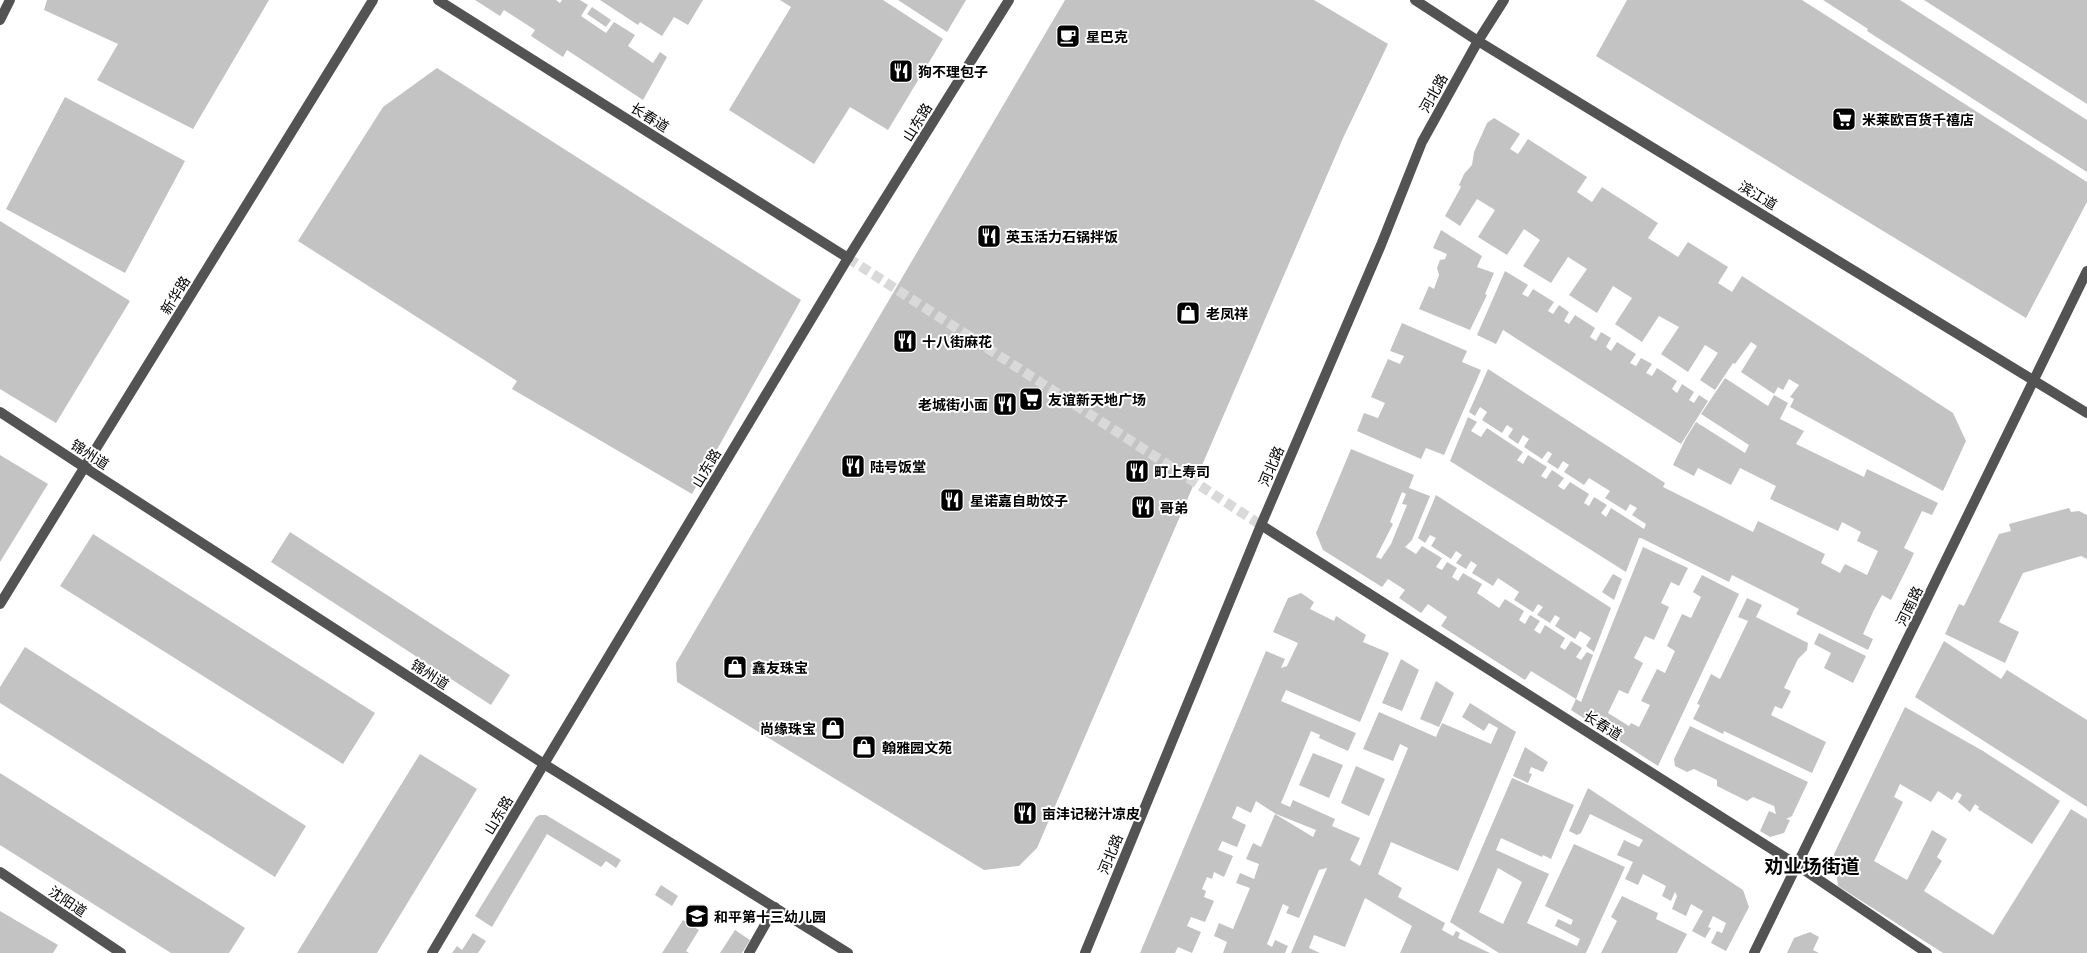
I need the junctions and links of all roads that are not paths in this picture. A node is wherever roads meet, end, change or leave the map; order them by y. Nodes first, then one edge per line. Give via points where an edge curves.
1 (10, 0) edge
2 (372, 0) edge
3 (438, 0) edge
4 (1009, 0) edge
5 (1415, 0) edge
6 (1504, 0) edge
7 (0, 20) edge
8 (1478, 40) junction
9 (848, 258) junction
10 (2087, 271) edge
11 (2035, 380) junction
12 (0, 412) edge
13 (2087, 413) edge
14 (84, 467) junction
15 (1261, 525) junction
16 (0, 604) edge
17 (544, 764) junction
18 (1797, 865) junction
19 (0, 872) edge
20 (775, 907) junction
21 (121, 953) edge
22 (432, 953) edge
23 (749, 953) edge
24 (848, 953) edge
25 (1084, 953) edge
26 (1754, 953) edge
27 (1927, 953) edge

1 - 7 street
2 - 14 street, 新华路
3 - 9 street, 长春道
4 - 9 street, 山东路
5 - 8 street, 滨江道
6 - 8 street, 河北路
8 - 11 street, 滨江道
8 - 15 street, 河北路 via 1422,142
9 - 17 street, 山东路
10 - 11 street, 河南路
11 - 13 street, 滨江道
11 - 18 street, 河南路
12 - 14 street, 锦州道
14 - 16 street, 新华路
14 - 17 street, 锦州道
15 - 18 street, 长春道
15 - 25 street, 河北路
17 - 20 street, 锦州道
17 - 22 street, 山东路
18 - 26 street, 河南路
18 - 27 street, 长春道
19 - 21 street, 沈阳道
20 - 23 street
20 - 24 street, 锦州道

